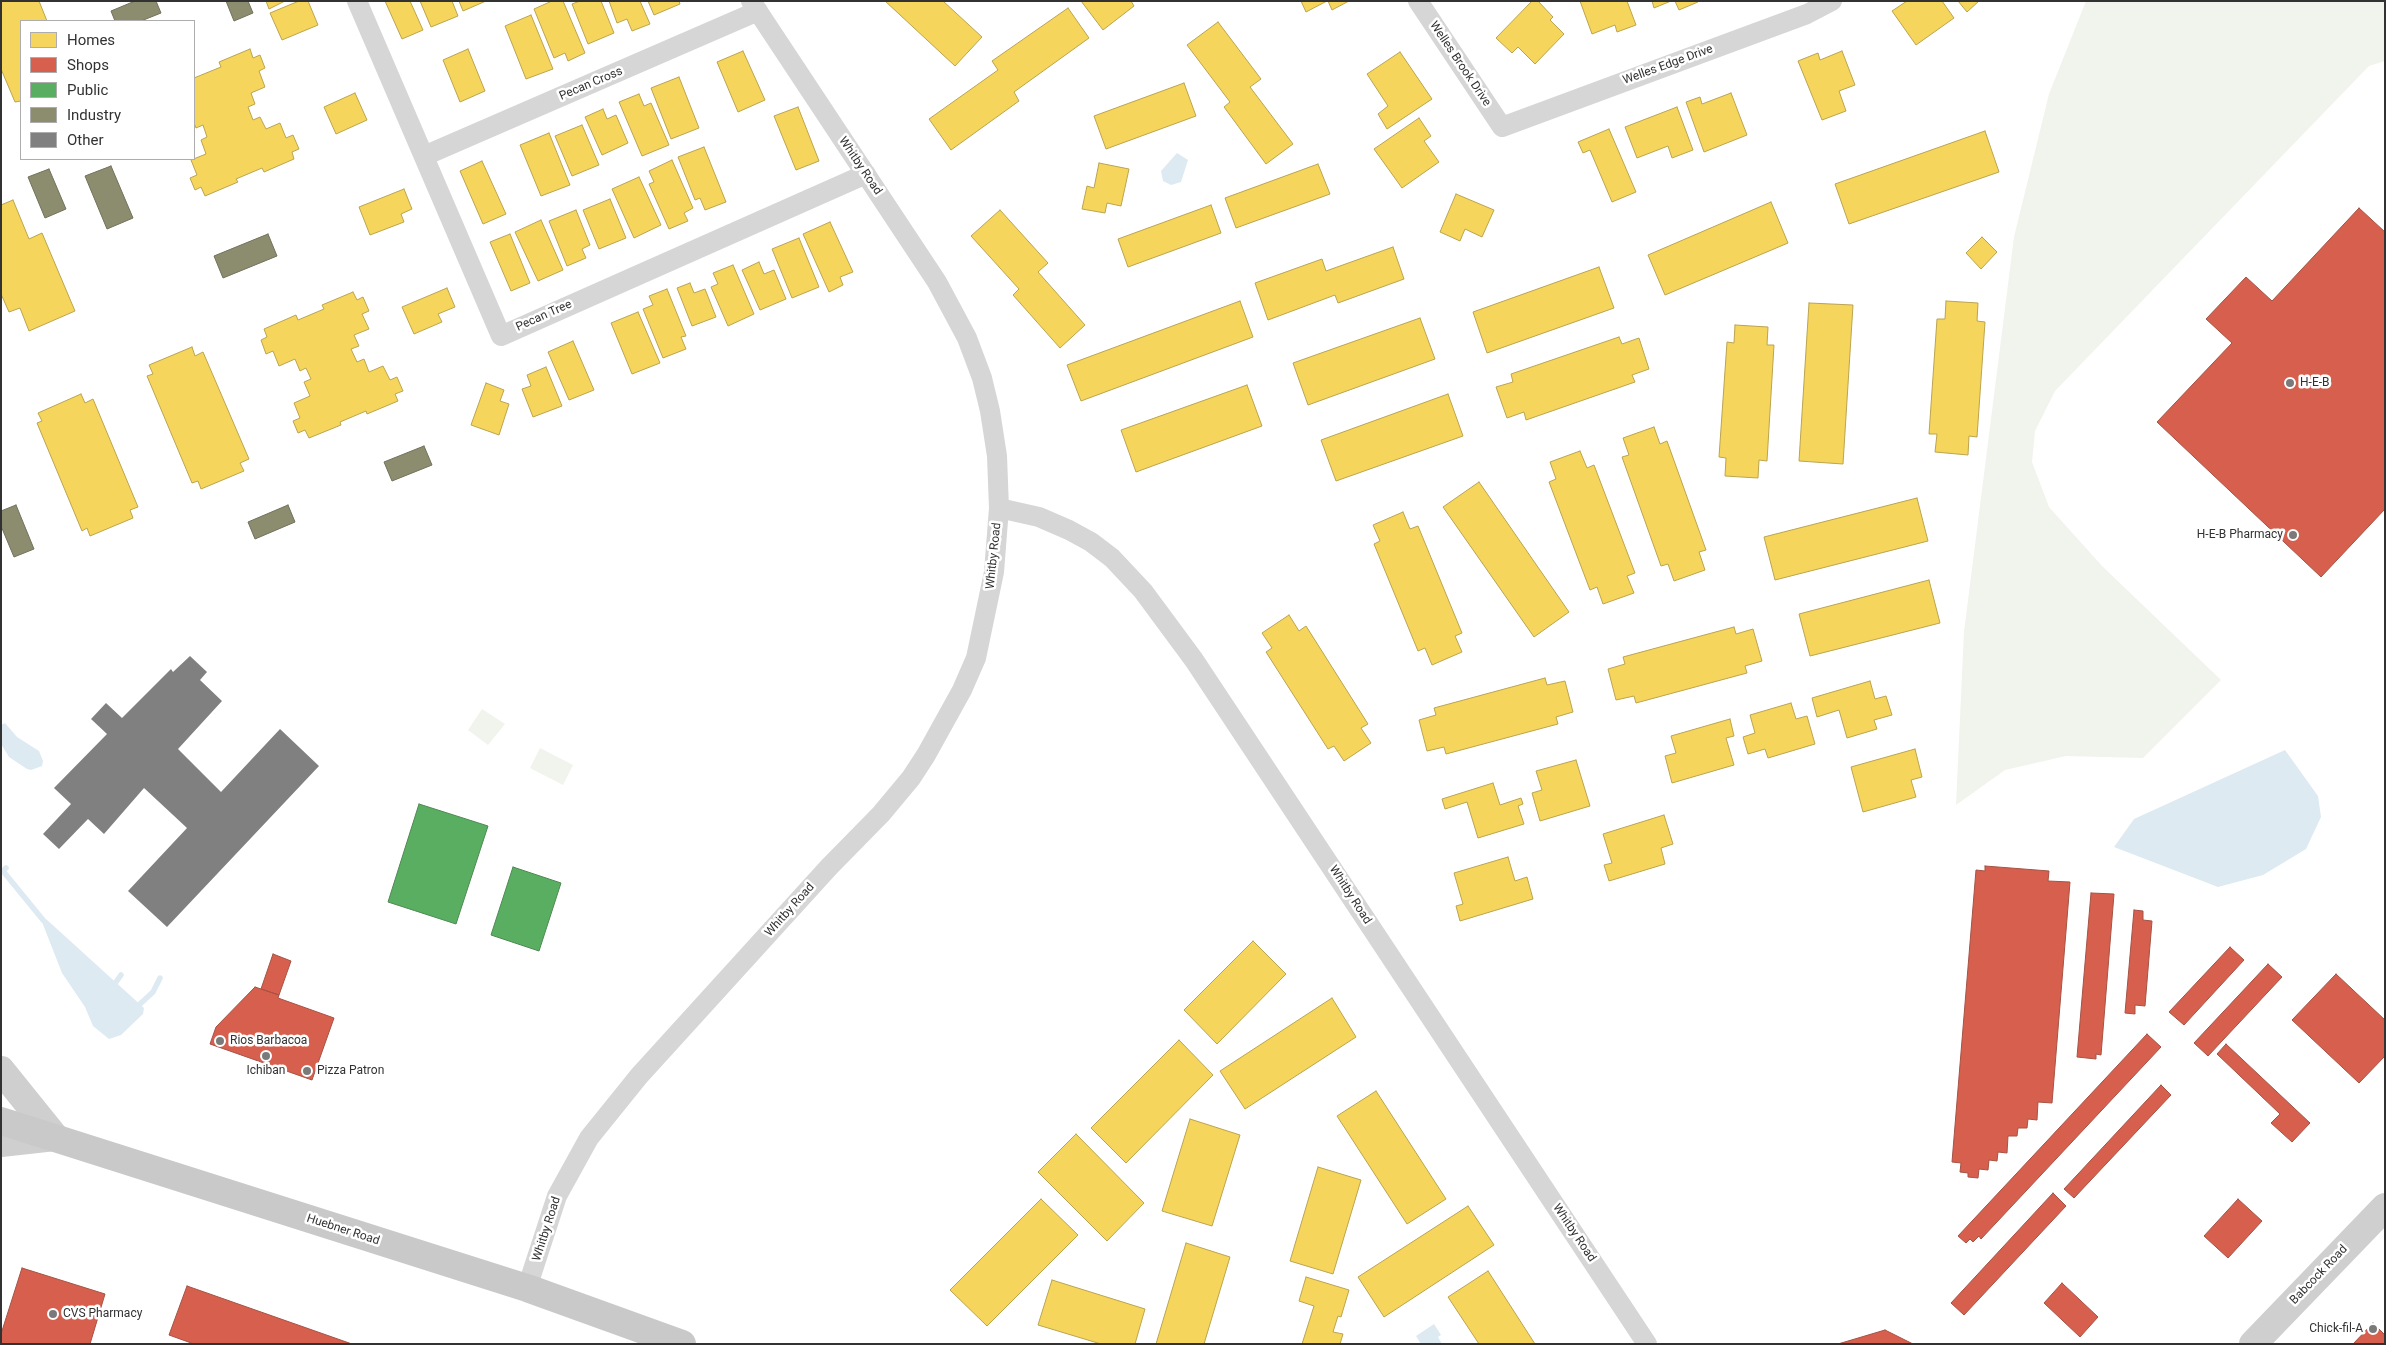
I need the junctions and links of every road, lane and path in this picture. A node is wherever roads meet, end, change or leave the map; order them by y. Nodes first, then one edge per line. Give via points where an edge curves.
1 (357, 1) edge
2 (1418, 1) edge
3 (1832, 1) edge
4 (755, 6) edge
5 (1502, 127) joint
6 (424, 156) junction
7 (866, 174) junction
8 (999, 508) junction
9 (1, 1070) edge
10 (1, 1121) edge
11 (55, 1137) junction
12 (1, 1143) edge
13 (2385, 1206) edge
14 (527, 1288) junction
15 (682, 1344) edge
16 (1647, 1344) edge
17 (2253, 1344) edge

1 - 6 street, Pecan Tree
2 - 5 street, Welles Brook Drive
3 - 5 street, Welles Edge Drive via 1807,14
4 - 6 street, Pecan Cross
4 - 7 street, Whitby Road
6 - 7 street, Pecan Tree via 501,336
7 - 8 street, Whitby Road via 937,282 967,338 990,411 997,456
8 - 14 street, Whitby Road via 994,572 976,658 926,755 881,814 639,1076 589,1138 557,1196
8 - 16 street, Whitby Road via 1039,517 1084,538 1112,558 1143,591 1194,660
9 - 11 main road
10 - 11 main road, Huebner Road
11 - 12 main road
11 - 14 main road, Huebner Road
13 - 17 main road, Babcock Road
14 - 15 main road, Huebner Road

